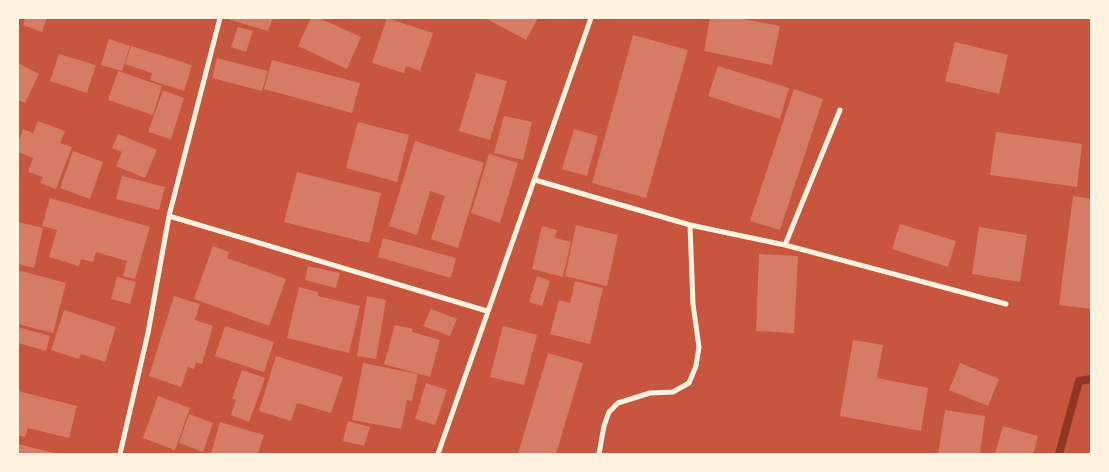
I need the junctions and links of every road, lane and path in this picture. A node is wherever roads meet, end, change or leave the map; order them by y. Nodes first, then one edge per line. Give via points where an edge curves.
1 (220, 18) edge
2 (591, 18) edge
3 (840, 110) dead end
4 (534, 180) junction
5 (169, 216) junction
6 (690, 226) junction
7 (785, 245) junction
8 (1006, 304) dead end
9 (487, 312) junction
10 (120, 454) edge
11 (438, 454) edge
12 (599, 454) edge

1 - 5 street
2 - 4 street
3 - 7 street
4 - 6 street
4 - 9 street
5 - 9 street
5 - 10 street via 148,333
6 - 7 street
6 - 12 street via 693,304 700,347 696,366 689,383 673,392 650,393 618,403 609,412
7 - 8 street
9 - 11 street

